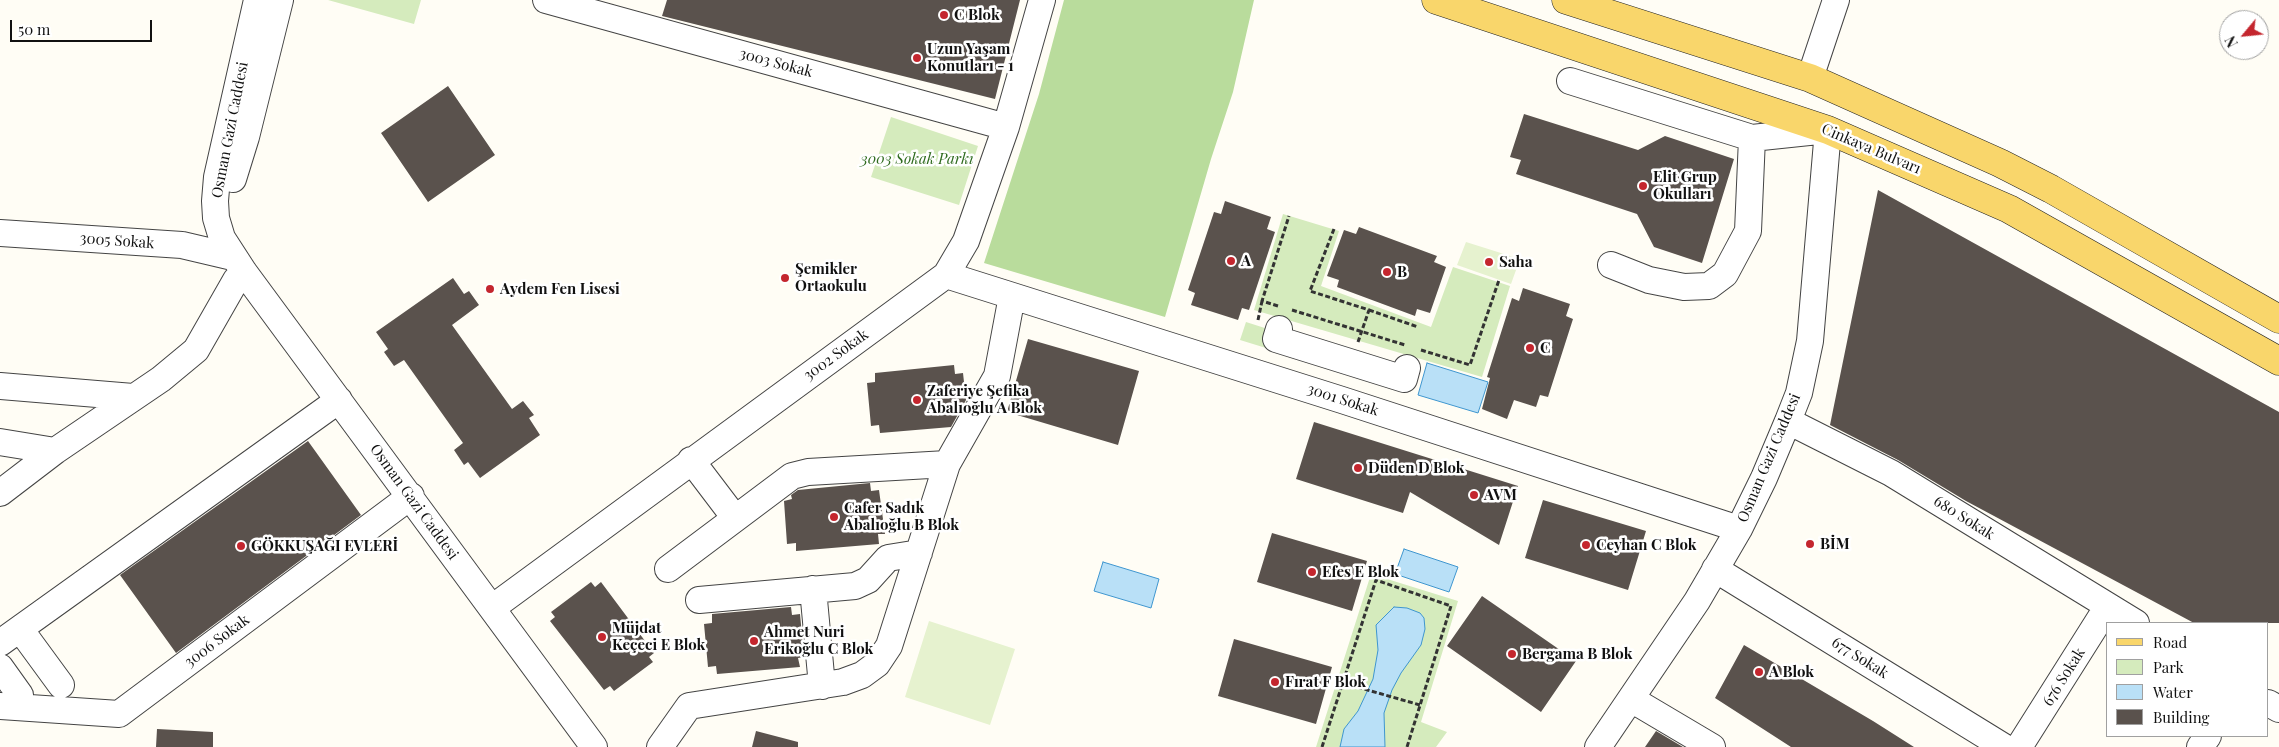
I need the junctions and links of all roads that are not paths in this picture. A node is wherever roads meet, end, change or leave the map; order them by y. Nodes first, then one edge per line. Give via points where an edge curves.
1 (257, 0) edge
2 (280, 0) edge
3 (546, 0) edge
4 (1042, 0) edge
5 (1436, 0) edge
6 (1566, 0) edge
7 (1836, 0) edge
8 (1810, 78) junction
9 (1570, 81) dead end
10 (1006, 127) junction
11 (1828, 130) junction
12 (1752, 138) junction
13 (0, 233) edge
14 (239, 265) junction
15 (1611, 265) dead end
16 (946, 275) junction
17 (1012, 296) junction
18 (1276, 317) road end
19 (2279, 320) edge
20 (1410, 354) road end
21 (2279, 361) edge
22 (1352, 362) junction
23 (0, 386) edge
24 (133, 398) junction
25 (339, 400) junction
26 (1342, 400) junction
27 (1788, 421) junction
28 (0, 442) edge
29 (55, 451) junction
30 (692, 460) junction
31 (947, 464) junction
32 (0, 493) edge
33 (411, 496) junction
34 (736, 518) junction
35 (1739, 529) junction
36 (919, 553) junction
37 (668, 569) dead end
38 (1715, 569) junction
39 (813, 589) junction
40 (699, 600) dead end
41 (2108, 606) junction
42 (492, 608) junction
43 (2134, 622) edge
44 (10, 636) edge
45 (0, 667) edge
46 (61, 685) dead end
47 (822, 686) junction
48 (1631, 699) junction
49 (10, 701) edge
50 (594, 747) edge
51 (660, 747) edge
52 (1598, 747) edge
53 (1712, 747) edge
54 (2004, 747) edge
55 (2019, 747) edge

1 - 14 street, Osman Gazi Caddesi via 214,201 222,238
2 - 14 street, Osman Gazi Caddesi via 226,206 225,222
3 - 10 street, 3003 Sokak
4 - 10 street, 3002 Sokak
5 - 11 main road, Cinkaya Bulvarı
6 - 8 main road
7 - 8 street
8 - 19 main road via 2025,175
9 - 12 street
10 - 16 street, 3002 Sokak via 966,241
11 - 12 street
11 - 21 main road, Cinkaya Bulvarı via 2009,209
11 - 27 street, Osman Gazi Caddesi via 1810,341
12 - 15 street via 1748,231 1725,274 1708,286 1684,287 1649,280
13 - 14 street, 3005 Sokak via 182,245
14 - 24 street via 236,280 196,350
14 - 25 street, Osman Gazi Caddesi
16 - 17 street, 3001 Sokak
16 - 30 street, 3002 Sokak
17 - 26 street, 3001 Sokak
17 - 31 street via 997,376
18 - 22 street via 1276,339
20 - 22 street via 1404,379
22 - 26 street
23 - 24 street
24 - 29 street
25 - 33 street, Osman Gazi Caddesi
25 - 44 street
26 - 35 street, 3001 Sokak
27 - 35 street, Osman Gazi Caddesi
27 - 41 street, 680 Sokak via 1891,473
28 - 29 street
29 - 32 street
30 - 34 street
30 - 42 street, 3002 Sokak
31 - 34 street via 808,472 792,476
31 - 36 street
33 - 42 street, Osman Gazi Caddesi
33 - 49 street, 3006 Sokak via 119,714
34 - 37 street
35 - 38 street, Osman Gazi Caddesi
36 - 39 street via 888,558 868,580 855,586
36 - 47 street via 889,646 876,664 862,675
38 - 48 street, Osman Gazi Caddesi
38 - 54 street, 677 Sokak
39 - 40 street
39 - 47 street
41 - 43 street, 680 Sokak
41 - 55 street, 676 Sokak
42 - 50 street, Osman Gazi Caddesi
44 - 46 street
45 - 49 street
47 - 51 street via 689,706
48 - 52 street, Osman Gazi Caddesi
48 - 53 street

